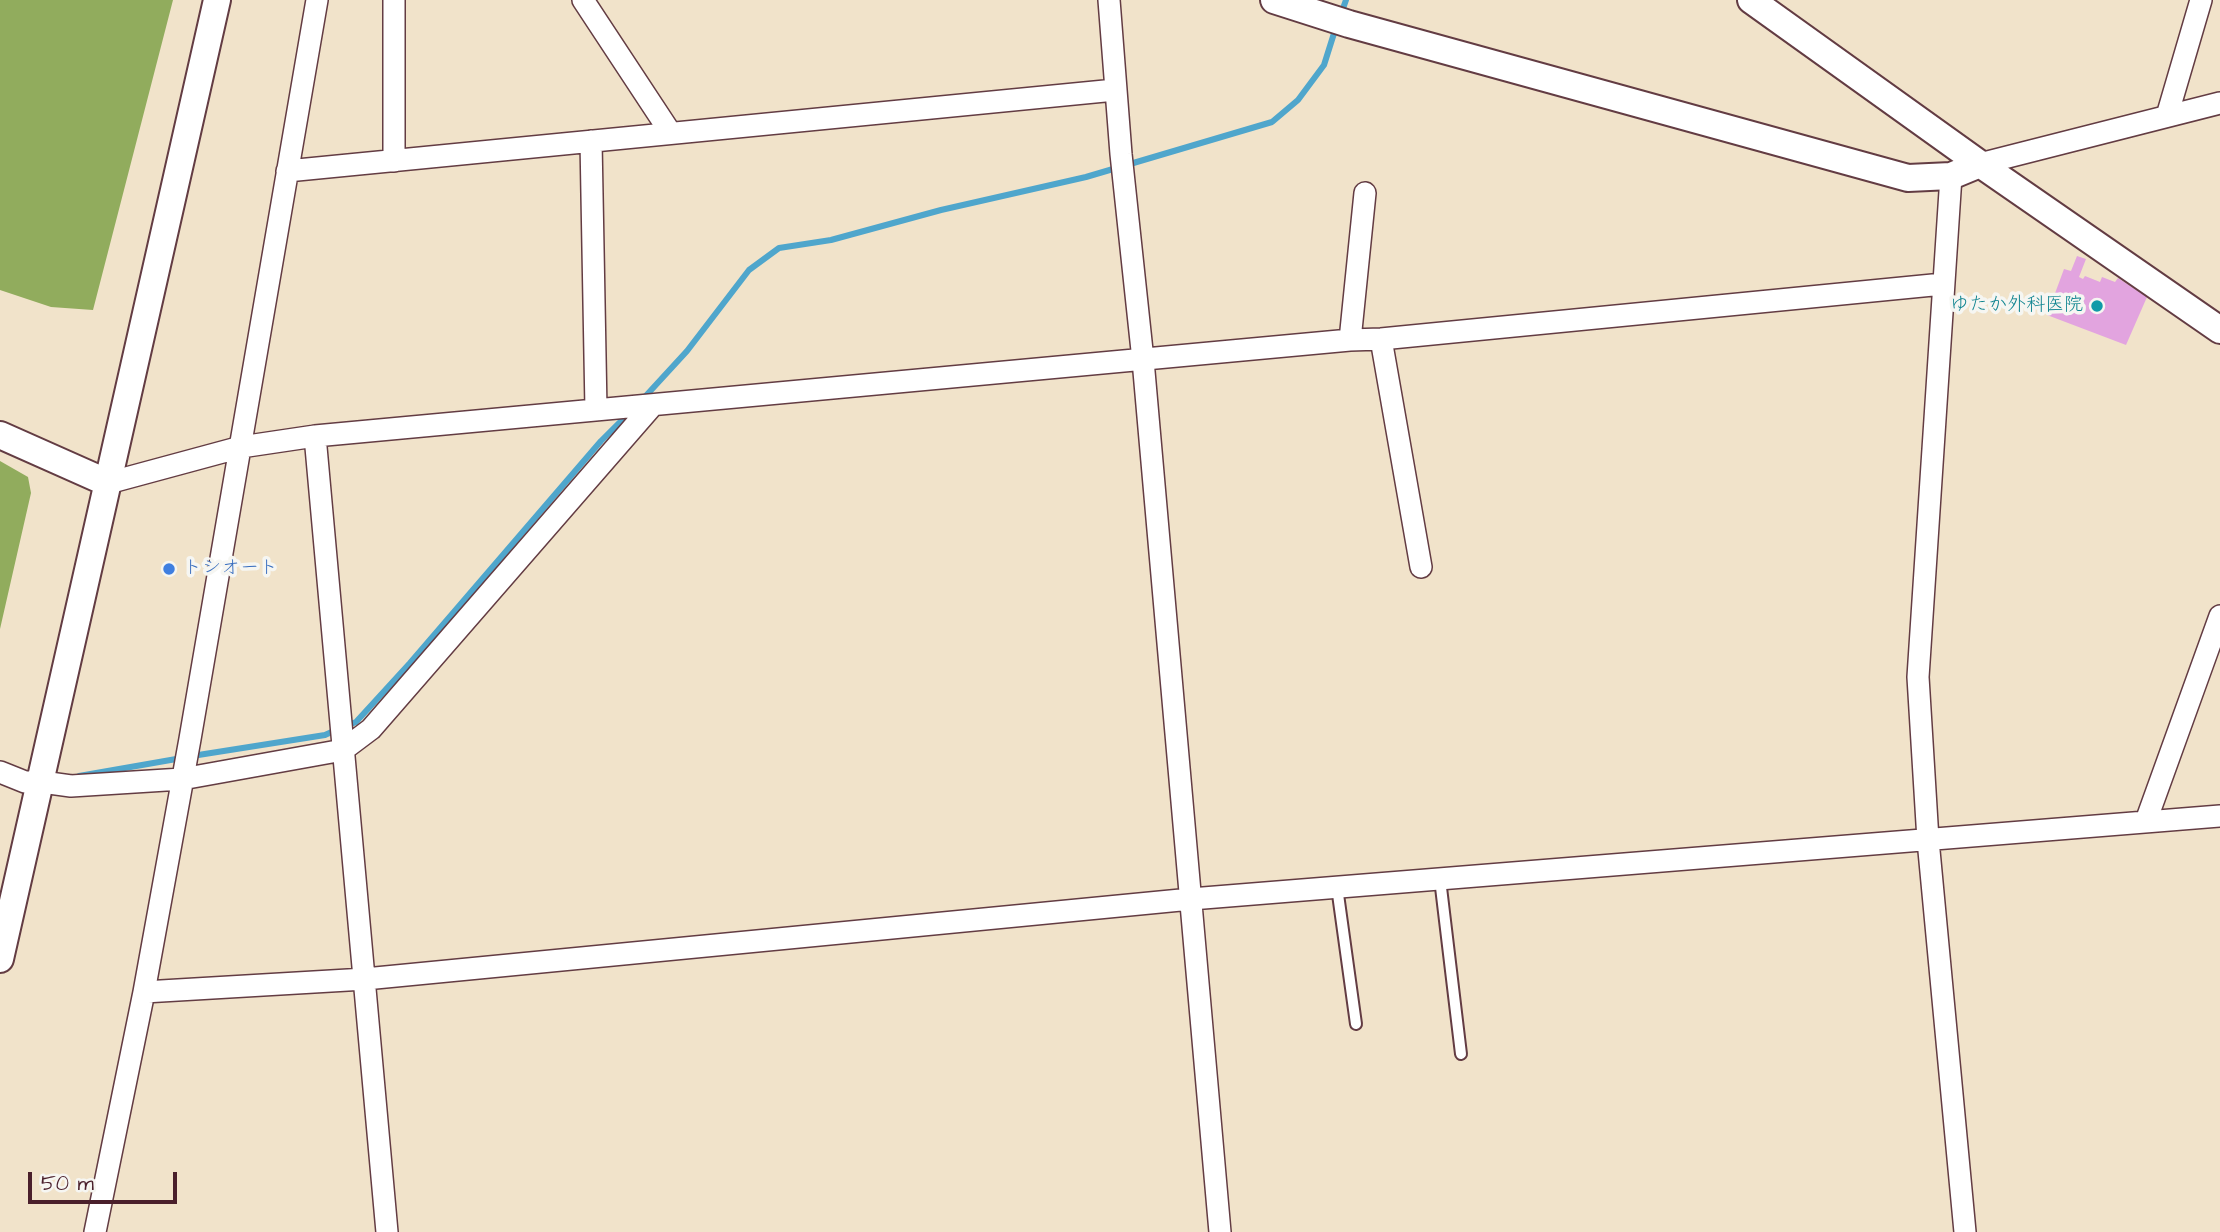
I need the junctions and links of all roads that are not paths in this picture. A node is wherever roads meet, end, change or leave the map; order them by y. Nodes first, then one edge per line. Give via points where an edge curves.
1 (217, 0) edge
2 (317, 0) edge
3 (394, 0) edge
4 (583, 0) edge
5 (1109, 0) edge
6 (1274, 0) edge
7 (1751, 0) edge
8 (2201, 0) edge
9 (1115, 90) junction
10 (2220, 103) edge
11 (2168, 116) junction
12 (670, 132) junction
13 (591, 141) junction
14 (394, 161) junction
15 (1980, 163) junction
16 (287, 171) junction
17 (1951, 176) junction
18 (1365, 193) dead end
19 (1942, 284) junction
20 (2220, 330) edge
21 (1381, 339) junction
22 (1350, 340) junction
23 (1143, 360) junction
24 (649, 406) junction
25 (606, 410) junction
26 (0, 435) edge
27 (315, 436) junction
28 (241, 447) junction
29 (108, 483) junction
30 (1421, 567) dead end
31 (2220, 617) edge
32 (343, 746) junction
33 (0, 772) edge
34 (183, 775) junction
35 (41, 782) junction
36 (2220, 816) edge
37 (2146, 821) junction
38 (1928, 840) junction
39 (1440, 879) junction
40 (1338, 887) junction
41 (1191, 899) junction
42 (0, 959) edge
43 (365, 979) junction
44 (144, 992) junction
45 (1356, 1024) dead end
46 (1461, 1055) dead end
47 (95, 1232) edge
48 (387, 1232) edge
49 (1220, 1232) edge
50 (1965, 1232) edge

1 - 29 street
2 - 16 street
3 - 14 street
4 - 12 street
5 - 9 street
6 - 17 street via 1908,178
7 - 15 street
8 - 11 street
9 - 12 street
9 - 23 street
10 - 11 street
11 - 15 street
12 - 13 street
13 - 14 street
13 - 25 street
14 - 16 street
15 - 17 street
15 - 20 street
16 - 28 street
17 - 19 street
18 - 22 street
19 - 21 street
19 - 38 street via 1917,677
21 - 22 street
21 - 30 street
22 - 23 street
23 - 24 street
23 - 41 street
24 - 25 street
24 - 32 street via 371,729
25 - 27 street
26 - 29 street
27 - 28 street
27 - 32 street
28 - 29 street
28 - 34 street
29 - 35 street
31 - 37 street
32 - 34 street
32 - 43 street
33 - 35 street via 25,782
34 - 35 street via 71,786
34 - 44 street
35 - 42 street
36 - 37 street
37 - 38 street
38 - 39 street
38 - 50 street
39 - 40 street
39 - 46 lane
40 - 41 street
40 - 45 lane
41 - 43 street
41 - 49 street
43 - 44 street
43 - 48 street
44 - 47 street

